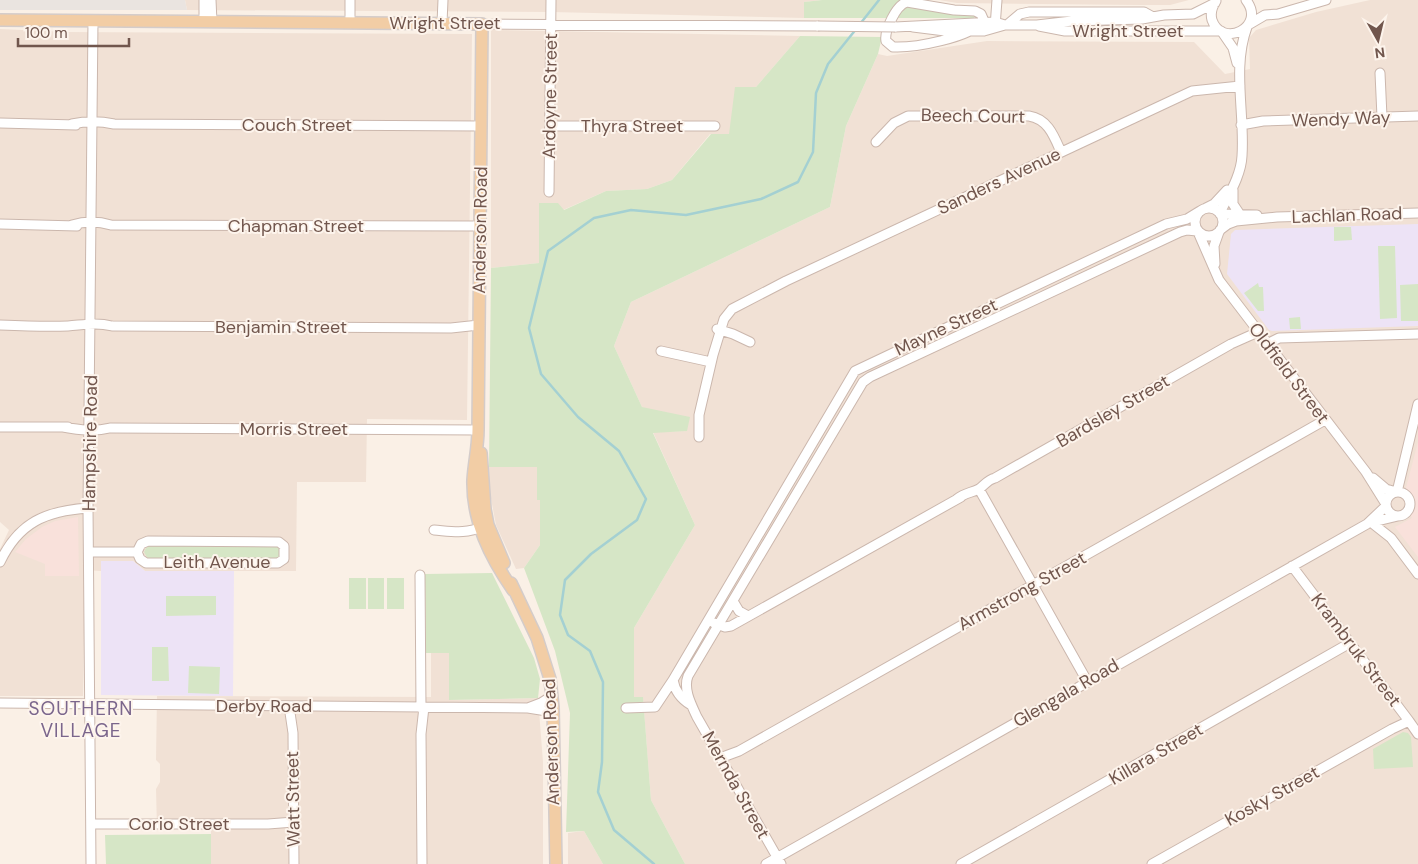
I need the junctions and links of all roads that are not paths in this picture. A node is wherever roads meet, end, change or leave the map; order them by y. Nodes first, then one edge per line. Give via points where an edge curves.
1 (204, 0) edge
2 (211, 0) edge
3 (350, 0) edge
4 (443, 0) edge
5 (551, 0) edge
6 (1246, 0) edge
7 (1326, 0) edge
8 (1216, 1) edge
9 (997, 2) edge
10 (1153, 17) junction
11 (0, 20) edge
12 (93, 21) junction
13 (208, 22) junction
14 (350, 22) junction
15 (983, 22) junction
16 (442, 24) junction
17 (482, 24) junction
18 (551, 24) junction
19 (995, 25) junction
20 (1006, 25) junction
21 (1037, 25) junction
22 (1248, 26) junction
23 (913, 27) junction
24 (1221, 31) junction
25 (968, 32) junction
26 (1380, 73) dead end
27 (1240, 85) junction
28 (1418, 116) edge
29 (1382, 117) junction
30 (1241, 122) junction
31 (0, 123) edge
32 (92, 124) junction
33 (481, 126) junction
34 (550, 126) junction
35 (715, 126) dead end
36 (876, 142) dead end
37 (1061, 152) junction
38 (1235, 180) junction
39 (548, 192) dead end
40 (1203, 210) junction
41 (1239, 213) junction
42 (1418, 213) edge
43 (1220, 214) junction
44 (1277, 217) junction
45 (0, 224) edge
46 (92, 225) junction
47 (480, 226) junction
48 (1198, 231) junction
49 (1220, 231) junction
50 (1215, 272) junction
51 (0, 326) edge
52 (91, 326) junction
53 (479, 328) junction
54 (719, 330) junction
55 (1256, 330) junction
56 (1418, 334) edge
57 (750, 342) dead end
58 (1269, 347) junction
59 (661, 351) dead end
60 (712, 358) junction
61 (1418, 404) edge
62 (1324, 417) junction
63 (0, 427) edge
64 (90, 428) junction
65 (478, 433) junction
66 (699, 437) dead end
67 (1366, 472) junction
68 (980, 490) junction
69 (1396, 492) junction
70 (1406, 495) junction
71 (1418, 500) edge
72 (1386, 505) junction
73 (88, 508) junction
74 (1418, 509) edge
75 (1399, 516) junction
76 (1370, 523) junction
77 (763, 525) junction
78 (484, 526) junction
79 (434, 530) dead end
80 (774, 533) junction
81 (1391, 538) junction
82 (90, 552) junction
83 (137, 552) junction
84 (0, 562) edge
85 (1292, 566) junction
86 (420, 574) dead end
87 (1418, 574) edge
88 (1033, 584) junction
89 (733, 601) junction
90 (748, 616) junction
91 (707, 618) junction
92 (719, 626) junction
93 (1350, 643) junction
94 (685, 657) junction
95 (696, 663) junction
96 (673, 680) junction
97 (1087, 681) junction
98 (552, 696) junction
99 (0, 703) edge
100 (91, 704) junction
101 (692, 705) junction
102 (292, 706) junction
103 (421, 708) junction
104 (528, 708) junction
105 (626, 708) dead end
106 (553, 712) junction
107 (1408, 719) junction
108 (1418, 734) edge
109 (722, 761) junction
110 (91, 824) junction
111 (294, 824) junction
112 (554, 841) junction
113 (779, 861) edge
114 (91, 864) edge
115 (294, 864) edge
116 (422, 864) edge
117 (552, 864) edge
118 (556, 864) edge
119 (766, 864) edge
120 (961, 864) edge
121 (1152, 864) edge

1 - 13 street
2 - 13 street
3 - 14 street
4 - 16 street
5 - 18 street, Ardoyne Street
6 - 22 street via 1251,12
7 - 22 street via 1264,16
8 - 10 street, Wright Street via 1193,14
8 - 24 street via 1212,16 1214,25
9 - 19 street
9 - 20 street
10 - 20 street, Wright Street via 1144,12 1027,12
10 - 21 street, Wright Street
11 - 12 main road, Wright Street
12 - 13 main road, Wright Street
12 - 32 street, Hampshire Road
13 - 14 main road, Wright Street
14 - 16 main road, Wright Street
15 - 19 street, Wright Street
15 - 23 street, Wright Street
15 - 25 street
15 - 25 street, Wright Street via 982,15 975,11 904,3 897,9 886,38 888,44 895,47 951,39
16 - 17 main road, Wright Street
17 - 18 street, Wright Street
17 - 33 main road, Anderson Road
18 - 23 street, Wright Street, bridge
18 - 34 street, Ardoyne Street
19 - 20 street, Wright Street
19 - 25 street, Wright Street via 986,31
20 - 21 street, Wright Street
21 - 24 street, Wright Street via 1066,31
22 - 24 street, Wright Street via 1235,34
22 - 27 street via 1242,43
23 - 25 street, Wright Street
24 - 27 street via 1233,48
26 - 29 street
27 - 30 street
27 - 37 street, Sanders Avenue via 1192,91
28 - 29 street, Wendy Way
29 - 30 street, Wendy Way
30 - 38 street via 1242,157
31 - 32 street, Couch Street
32 - 33 street, Couch Street
32 - 46 street, Hampshire Road
33 - 47 main road, Anderson Road
34 - 35 street, Thyra Street
34 - 39 street, Ardoyne Street
36 - 37 street, Beech Court via 894,123 908,116 1029,116 1039,118 1048,126
37 - 54 street, Sanders Avenue via 728,306 721,314
38 - 40 street, Mayne Street via 1216,202
38 - 41 street via 1232,202
38 - 43 street
40 - 43 street via 1214,209
40 - 48 street via 1195,219
40 - 77 street, Mayne Street via 1187,219 1166,224 855,371
41 - 43 street, Lachlan Road
41 - 44 street, Lachlan Road
42 - 44 street, Lachlan Road
43 - 49 street via 1223,222
44 - 49 street, Lachlan Road via 1236,221
45 - 46 street, Chapman Street via 72,225 81,228
46 - 47 street, Chapman Street via 102,222 111,225
46 - 52 street, Hampshire Road
47 - 53 main road, Anderson Road
48 - 49 street via 1209,236
48 - 50 street, Oldfield Street
48 - 80 street, Mayne Street via 1180,232 870,377 863,382
49 - 50 street via 1214,246
50 - 55 street, Oldfield Street
51 - 52 street, Benjamin Street via 69,326 80,329
52 - 53 street, Benjamin Street
52 - 64 street, Hampshire Road
53 - 65 main road, Anderson Road
54 - 57 street
54 - 60 street, Sanders Avenue
55 - 58 street, Oldfield Street
55 - 68 street, Bardsley Street via 986,481
56 - 58 street via 1284,338
58 - 62 street, Oldfield Street
59 - 60 street
60 - 66 street, Sanders Avenue via 699,416
61 - 69 street
62 - 67 street, Oldfield Street
62 - 88 street, Armstrong Street via 1305,431
63 - 64 street, Morris Street
64 - 65 street, Morris Street via 100,425 110,428
64 - 73 street, Hampshire Road
65 - 78 main road, Anderson Road via 473,482 476,514
67 - 69 street, Oldfield Street
67 - 72 street, Oldfield Street
68 - 88 street
68 - 90 street, Bardsley Street via 968,492
69 - 70 street
69 - 72 street via 1388,497
70 - 71 street
70 - 75 street via 1410,505
72 - 75 street via 1390,513
72 - 76 street, Glengala Road
73 - 82 street, Hampshire Road
73 - 84 street via 52,514 30,524 13,539
74 - 75 street, Glengala Road
75 - 76 street, Glengala Road
75 - 81 street via 1388,528
76 - 81 street
76 - 85 street, Glengala Road
77 - 80 street
77 - 91 street, Mayne Street
78 - 79 street via 458,533
78 - 98 main road, Anderson Road via 537,638
80 - 89 street, Mayne Street
81 - 87 street
82 - 83 street, Leith Avenue
82 - 100 street, Hampshire Road
83 - 83 street, Leith Avenue via 141,544 148,541 279,542 284,546 284,559 278,563 146,563
85 - 93 street, Krambruk Street
85 - 97 street, Glengala Road
86 - 103 street
88 - 97 street
88 - 109 street, Armstrong Street
89 - 90 street via 739,611
89 - 92 street, Mayne Street
90 - 92 street, Bardsley Street via 731,626
91 - 92 street
91 - 94 street, Mayne Street
92 - 95 street, Mayne Street
93 - 107 street, Krambruk Street
93 - 120 street, Killara Street
94 - 95 street
94 - 96 street, Mayne Street
95 - 101 street, Mayne Street via 686,682
96 - 101 street via 674,688 682,699
96 - 105 street, Mayne Street via 655,707
97 - 113 street, Glengala Road
98 - 104 street, Derby Road
98 - 106 main road, Anderson Road
99 - 100 street, Derby Road
100 - 102 street, Derby Road
100 - 110 street, Hampshire Road
101 - 109 street, Mernda Street
102 - 103 street, Derby Road
102 - 111 street, Watt Street via 295,722
103 - 104 street, Derby Road
103 - 116 street
104 - 106 street, Derby Road
106 - 112 main road, Anderson Road
107 - 108 street, Krambruk Street
107 - 121 street, Kosky Street
109 - 113 street, Mernda Street
110 - 111 street, Corio Street
110 - 114 street, Hampshire Road
111 - 115 street, Watt Street
112 - 117 main road, Anderson Road
112 - 118 main road, Anderson Road
113 - 119 street, Glengala Road

